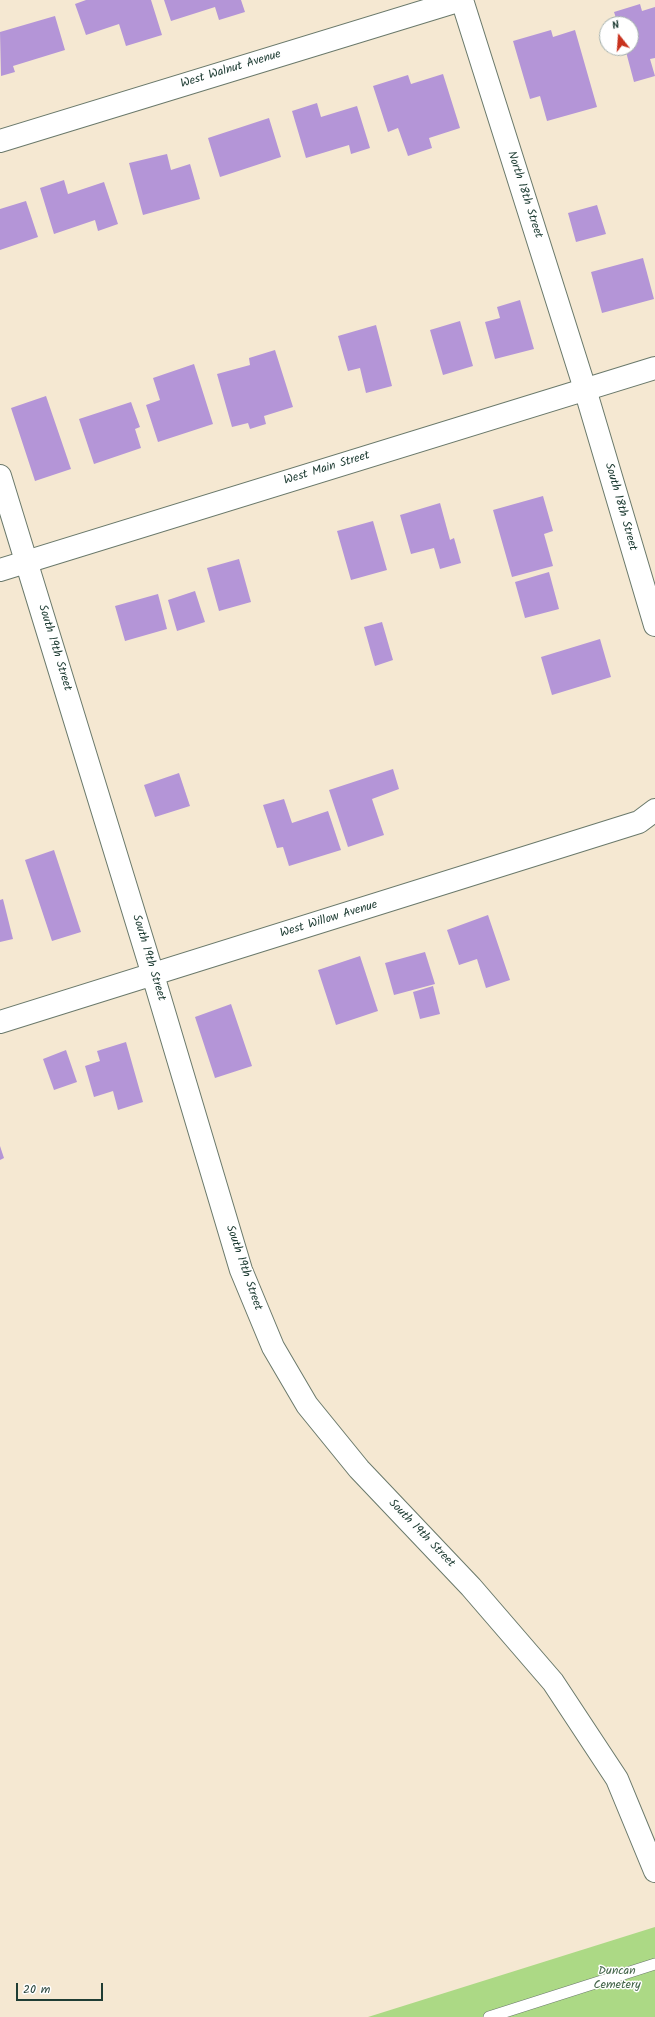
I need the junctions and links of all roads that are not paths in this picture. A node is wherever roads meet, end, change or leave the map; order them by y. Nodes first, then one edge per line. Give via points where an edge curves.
1 (462, 0) edge
2 (0, 141) edge
3 (655, 368) edge
4 (585, 389) junction
5 (0, 476) edge
6 (28, 562) junction
7 (0, 570) edge
8 (655, 625) edge
9 (655, 810) edge
10 (153, 975) junction
11 (0, 1022) edge
12 (655, 1871) edge
13 (655, 1964) edge
14 (489, 2017) edge

1 - 2 street, West Walnut Avenue
1 - 4 street, North 18th Street
3 - 4 street, West Main Street
4 - 6 street, West Main Street
4 - 8 street, South 18th Street
5 - 6 street, South 19th Street
6 - 7 street, West Main Street
6 - 10 street, South 19th Street
9 - 10 street, West Willow Avenue via 639,822
10 - 11 street, West Willow Avenue
10 - 12 street, South 19th Street via 242,1270 273,1347 307,1405 359,1469 471,1587 553,1682 617,1779
13 - 14 lane

